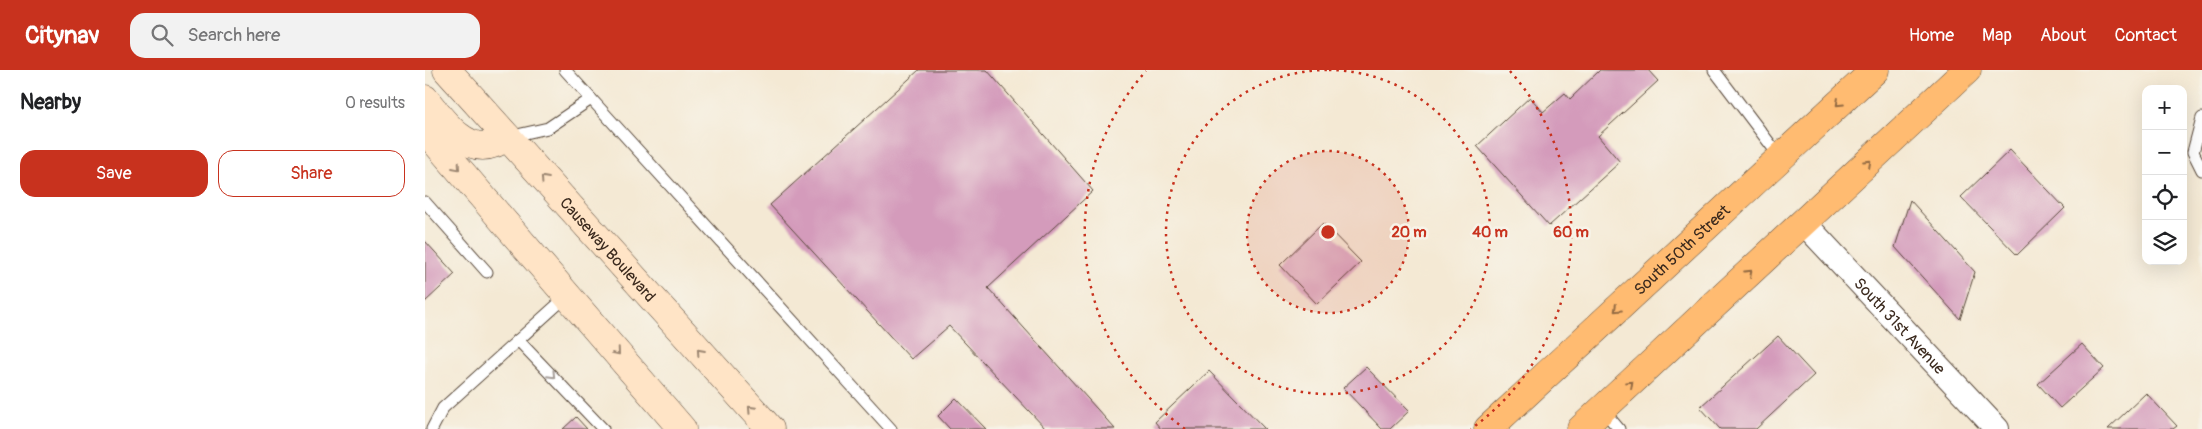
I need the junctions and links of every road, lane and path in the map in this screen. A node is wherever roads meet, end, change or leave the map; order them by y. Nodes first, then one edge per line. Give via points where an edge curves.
1 (447, 70) edge
2 (565, 70) edge
3 (1714, 70) edge
4 (1875, 70) edge
5 (1967, 70) edge
6 (425, 99) edge
7 (591, 99) junction
8 (2202, 118) edge
9 (425, 130) edge
10 (507, 137) junction
11 (1781, 157) junction
12 (2202, 170) edge
13 (425, 202) edge
14 (1803, 222) junction
15 (487, 272) dead end
16 (568, 295) junction
17 (518, 340) junction
18 (1610, 419) edge
19 (432, 429) edge
20 (603, 429) edge
21 (682, 429) edge
22 (771, 429) edge
23 (891, 429) edge
24 (1488, 429) edge
25 (1581, 429) edge
26 (1997, 429) edge

1 - 10 main road, Causeway Boulevard
2 - 7 lane
3 - 11 lane
4 -> 11 main road, South 50th Street
14 -> 5 main road
6 - 10 main road via 445,124 465,141 478,146 491,145
7 - 10 lane via 548,128
7 - 23 lane
8 - 12 lane via 2193,152
9 -> 16 main road
22 -> 10 main road, Causeway Boulevard
11 -> 24 main road, South 50th Street
13 - 15 lane
18 -> 14 main road
14 - 26 street, South 31st Avenue
16 - 17 lane
16 -> 21 main road
17 - 19 lane via 443,408
17 -> 20 lane
18 - 25 main road

